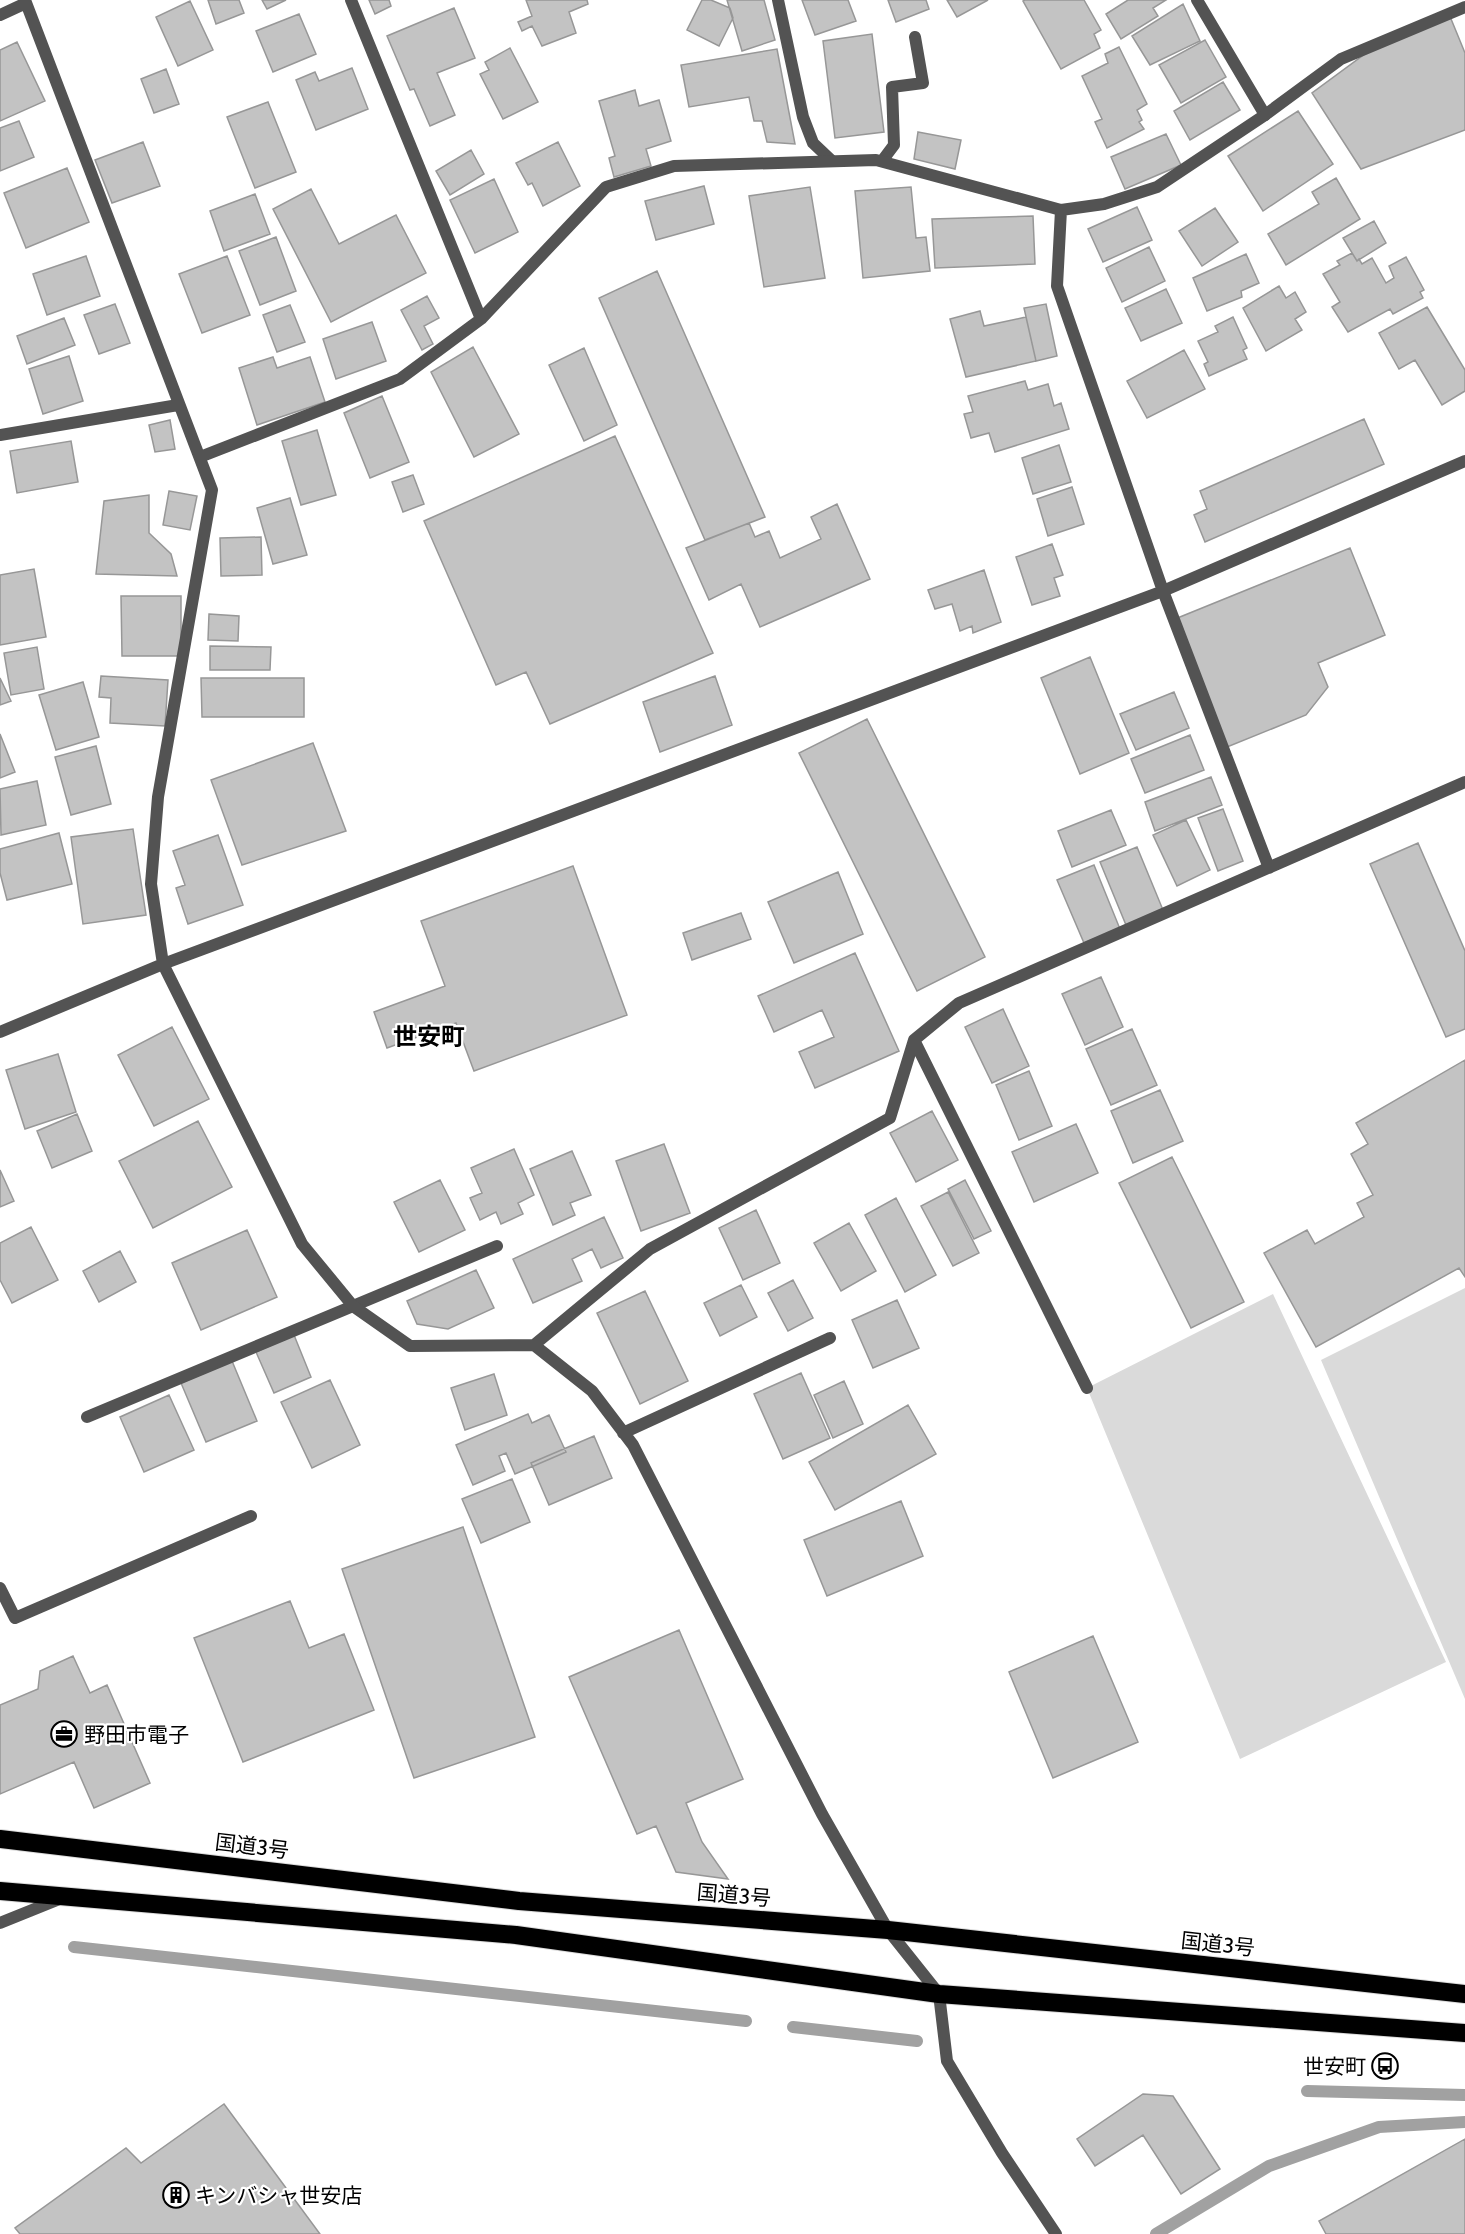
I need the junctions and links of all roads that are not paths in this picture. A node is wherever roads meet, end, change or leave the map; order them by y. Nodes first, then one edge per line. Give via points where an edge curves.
1 (351, 0) edge
2 (778, 0) edge
3 (1197, 0) edge
4 (26, 2) edge
5 (1465, 7) edge
6 (0, 15) edge
7 (915, 37) dead end
8 (1265, 115) junction
9 (832, 161) junction
10 (882, 161) junction
11 (1061, 210) junction
12 (480, 319) junction
13 (178, 405) junction
14 (0, 435) edge
15 (200, 457) junction
16 (1465, 461) edge
17 (1162, 591) junction
18 (1465, 782) edge
19 (1269, 868) junction
20 (163, 964) junction
21 (0, 1032) edge
22 (914, 1040) junction
23 (497, 1246) dead end
24 (353, 1306) junction
25 (830, 1338) dead end
26 (534, 1344) junction
27 (1087, 1388) dead end
28 (87, 1417) dead end
29 (623, 1433) junction
30 (251, 1516) dead end
31 (0, 1588) edge
32 (0, 1839) edge
33 (0, 1891) edge
34 (66, 1897) junction
35 (0, 1923) edge
36 (888, 1930) junction
37 (939, 1994) junction
38 (1465, 1994) edge
39 (1465, 2033) edge
40 (1056, 2234) edge

1 - 12 street
2 - 9 street via 803,117 813,143
3 - 8 street
4 - 6 street
4 - 13 street
5 - 8 street via 1341,59
7 - 10 street via 922,83 892,87 894,145
8 - 11 street via 1157,187 1104,204
9 - 10 street
9 - 12 street via 674,166 606,187
10 - 11 street
11 - 17 street via 1057,286
12 - 15 street via 400,379
13 - 14 street
13 - 15 street
15 - 20 street via 212,490 158,797 151,884
16 - 17 street
17 - 19 street
17 - 20 street
18 - 19 street
19 - 22 street via 959,1003
20 - 21 street
20 - 24 street via 302,1244
22 - 26 street via 890,1118 650,1249
22 - 27 street
23 - 24 street
24 - 26 street via 410,1346
24 - 28 street
25 - 29 street
26 - 29 street via 592,1391
29 - 36 street via 633,1445 822,1814
30 - 31 street via 15,1618
32 - 36 highway, 国道3号 via 519,1901
33 - 34 highway
34 - 35 street
34 - 37 highway via 516,1935
36 - 37 street
36 - 38 highway, 国道3号
37 - 39 highway
37 - 40 street via 946,2061

